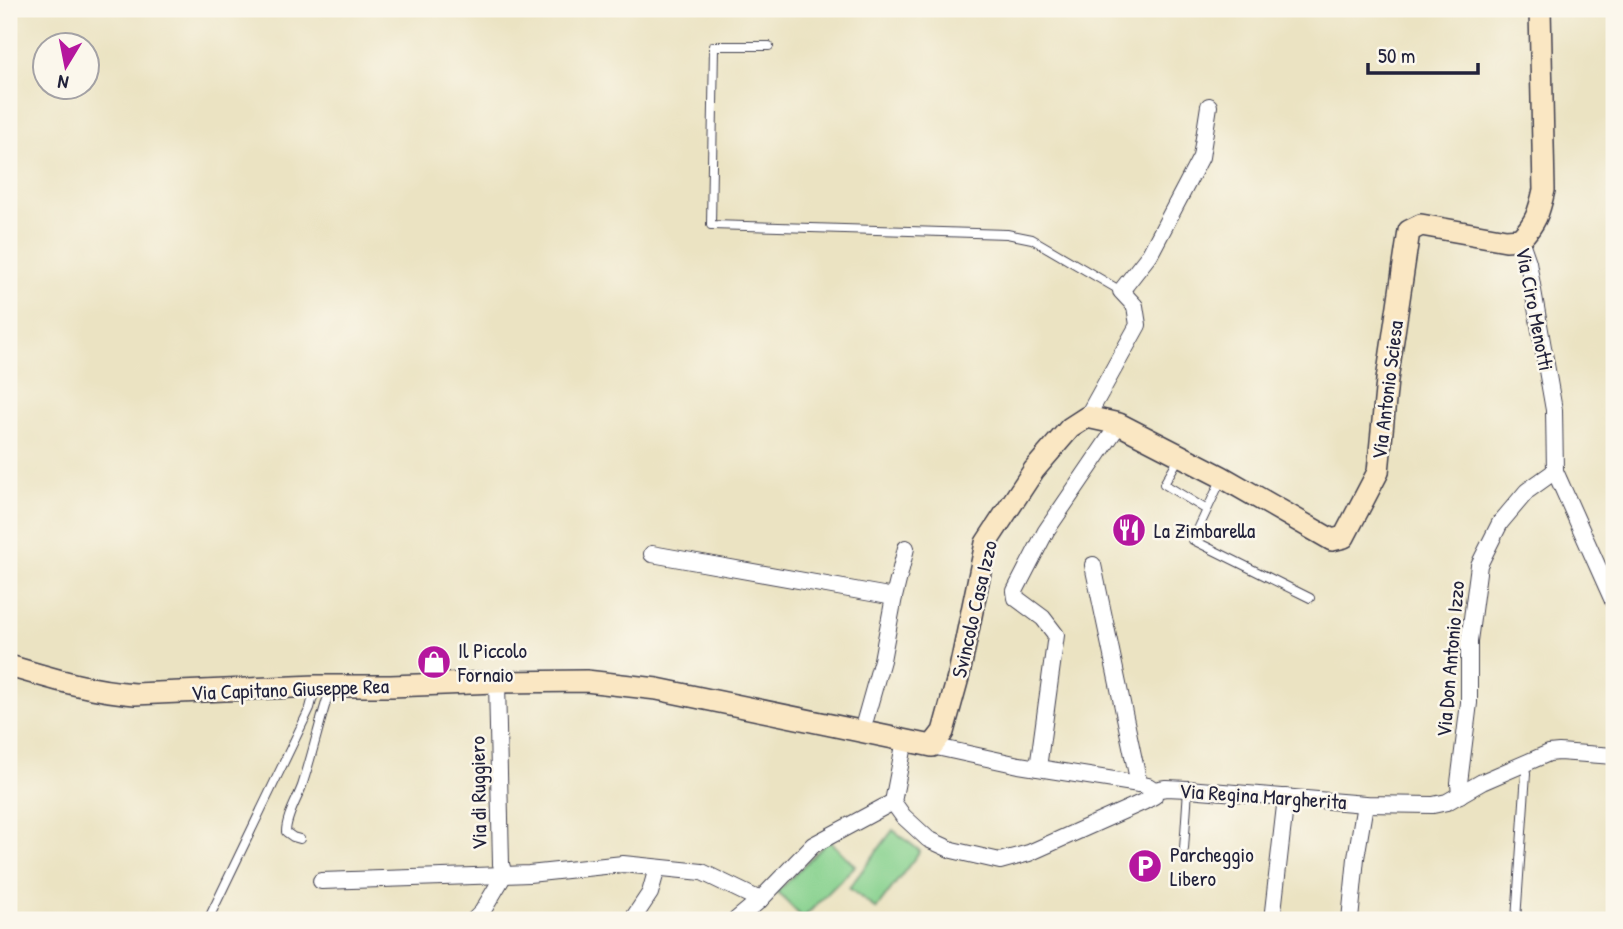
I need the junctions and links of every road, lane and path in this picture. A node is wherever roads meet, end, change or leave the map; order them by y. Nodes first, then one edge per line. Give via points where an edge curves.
1 (1540, 9) edge
2 (769, 46) dead end
3 (1209, 106) dead end
4 (1520, 239) junction
5 (1122, 290) junction
6 (1087, 417) junction
7 (1119, 424) junction
8 (1181, 456) junction
9 (1555, 471) junction
10 (1223, 477) junction
11 (1207, 510) junction
12 (906, 548) dead end
13 (652, 554) dead end
14 (1093, 565) dead end
15 (894, 597) junction
16 (1310, 598) dead end
17 (1614, 603) edge
18 (9, 666) edge
19 (497, 682) junction
20 (324, 686) junction
21 (862, 731) junction
22 (905, 740) junction
23 (932, 746) junction
24 (1614, 756) edge
25 (1524, 762) junction
26 (1038, 768) junction
27 (1146, 787) junction
28 (1188, 789) junction
29 (1460, 795) junction
30 (1286, 797) junction
31 (893, 802) junction
32 (1365, 804) junction
33 (300, 839) dead end
34 (1184, 849) dead end
35 (657, 868) junction
36 (504, 875) junction
37 (321, 881) dead end
38 (760, 900) junction
39 (208, 920) edge
40 (474, 920) edge
41 (632, 920) edge
42 (736, 920) edge
43 (1272, 920) edge
44 (1350, 920) edge
45 (1516, 920) edge

1 - 4 street, Via Ciro Menotti via 1544,190 1538,214
2 - 5 lane via 714,46 711,225 1007,234 1032,239
3 - 5 street via 1201,157 1150,254
4 - 9 street, Via Ciro Menotti via 1554,411
4 - 10 street, Via Antonio Sciesa via 1421,225 1409,231 1378,472 1344,537 1332,540
5 - 6 street via 1135,306 1138,325
6 - 7 street, Via Antonio Sciesa
6 - 23 street, Svincolo Casa Izzo via 1070,428 1034,470 986,543 959,674 943,732
7 - 8 street, Via Antonio Sciesa
7 - 26 street via 1046,531 1015,590 1016,598 1044,618 1056,635
8 - 10 street, Via Antonio Sciesa
8 - 11 lane via 1164,484
9 - 17 street, Via Ciro Menotti
9 - 29 street, Via Don Antonio Izzo via 1527,491 1500,523 1479,565 1469,641 1469,704
10 - 11 lane
11 - 16 lane via 1193,540
12 - 15 street
13 - 15 street
14 - 27 street
15 - 21 street
18 - 20 street, Via Capitano Giuseppe Rea via 76,685 135,694
19 - 20 street, Via Capitano Giuseppe Rea
19 - 21 street, Via Capitano Giuseppe Rea via 623,684
19 - 36 street, Via di Ruggiero
20 - 33 lane via 309,764 286,826 286,832
20 - 39 lane
21 - 22 street, Via Capitano Giuseppe Rea
22 - 23 street, Via Regina Margherita
22 - 31 street
23 - 26 street, Via Regina Margherita
24 - 25 street, Via Regina Margherita via 1559,752
25 - 29 street, Via Regina Margherita
25 - 45 lane
26 - 27 street, Via Regina Margherita
27 - 28 street, Via Regina Margherita
27 - 31 street via 1154,796 1029,853 1000,861 952,850 928,839
28 - 30 street, Via Regina Margherita
28 - 34 lane
29 - 32 street, Via Regina Margherita via 1433,805
30 - 32 street, Via Regina Margherita
30 - 43 street
31 - 38 street via 813,845
32 - 44 street
35 - 36 street, Via di Ruggiero via 623,864
35 - 38 street, Via di Ruggiero via 702,872
35 - 41 street via 650,893
36 - 37 street
36 - 40 street
38 - 42 street

